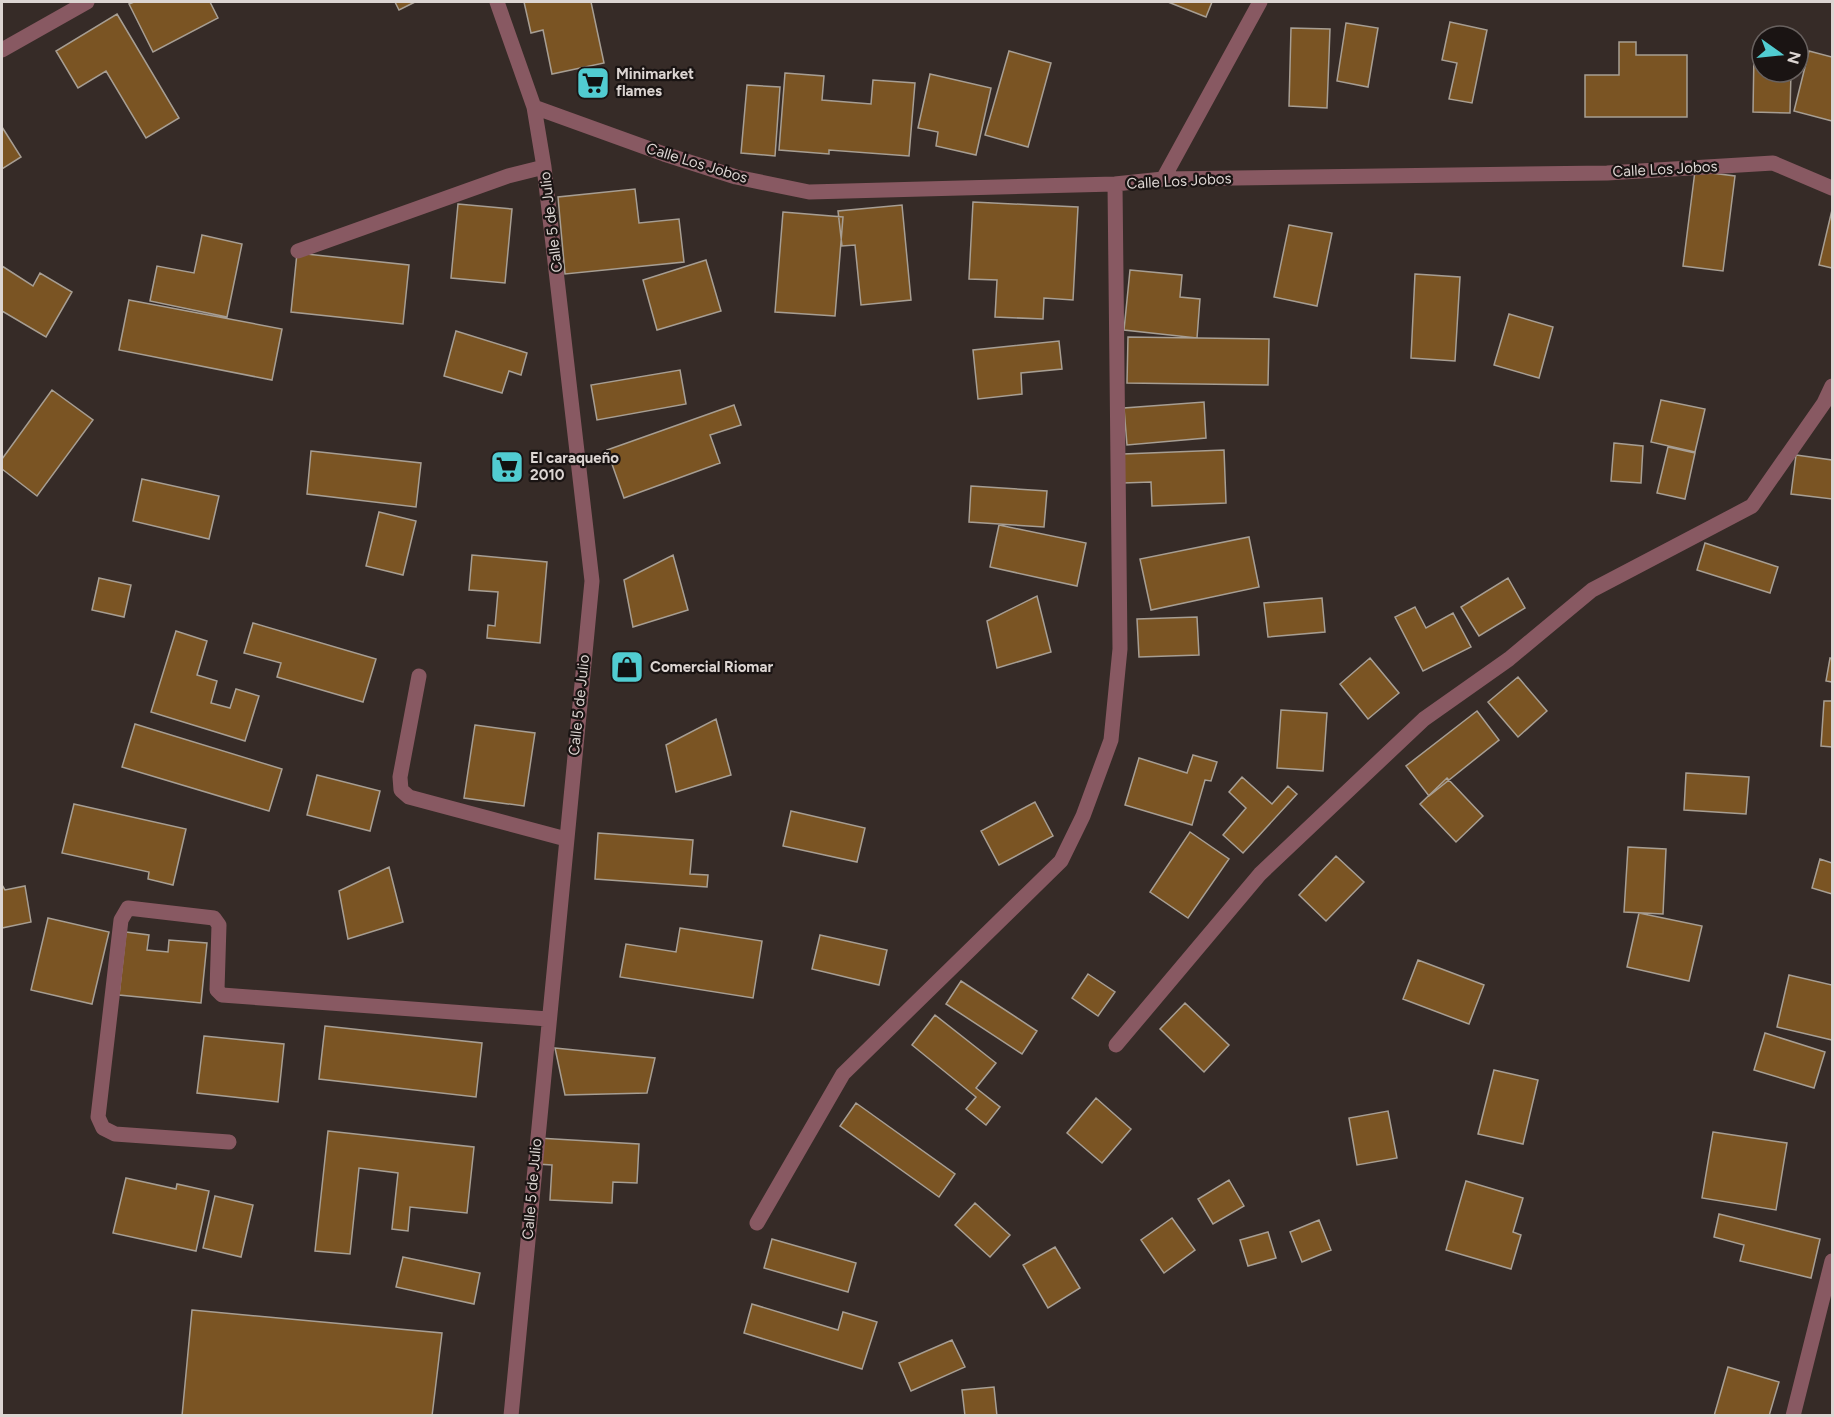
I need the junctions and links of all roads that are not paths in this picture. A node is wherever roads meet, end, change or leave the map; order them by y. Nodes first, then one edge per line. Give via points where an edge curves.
1 (87, 2) edge
2 (497, 2) edge
3 (1260, 2) edge
4 (2, 50) edge
5 (534, 107) junction
6 (544, 166) junction
7 (1163, 179) junction
8 (1115, 184) junction
9 (1833, 188) edge
10 (298, 251) dead end
11 (1833, 386) edge
12 (419, 676) dead end
13 (566, 839) junction
14 (548, 1019) junction
15 (1116, 1045) dead end
16 (229, 1142) dead end
17 (757, 1223) dead end
18 (1833, 1261) edge
19 (511, 1416) edge
20 (1793, 1416) edge

1 - 4 street
2 - 5 street, Calle 5 de Julio
3 - 7 street
5 - 6 street, Calle 5 de Julio
5 - 8 street, Calle Los Jobos via 736,177 809,192
6 - 10 street
6 - 13 street, Calle 5 de Julio via 591,581
7 - 8 street, Calle Los Jobos
7 - 9 street, Calle Los Jobos via 1607,173 1773,163
8 - 17 street via 1120,649 1111,740 1083,816 1060,861 843,1074
11 - 15 street via 1752,506 1592,590 1509,659 1424,719 1260,874
12 - 13 street via 400,777 401,790 410,797
13 - 14 street, Calle 5 de Julio
14 - 16 street via 222,995 217,990 219,925 214,918 128,908 121,920 98,1117 103,1128 115,1134
14 - 19 street, Calle 5 de Julio
18 - 20 street

